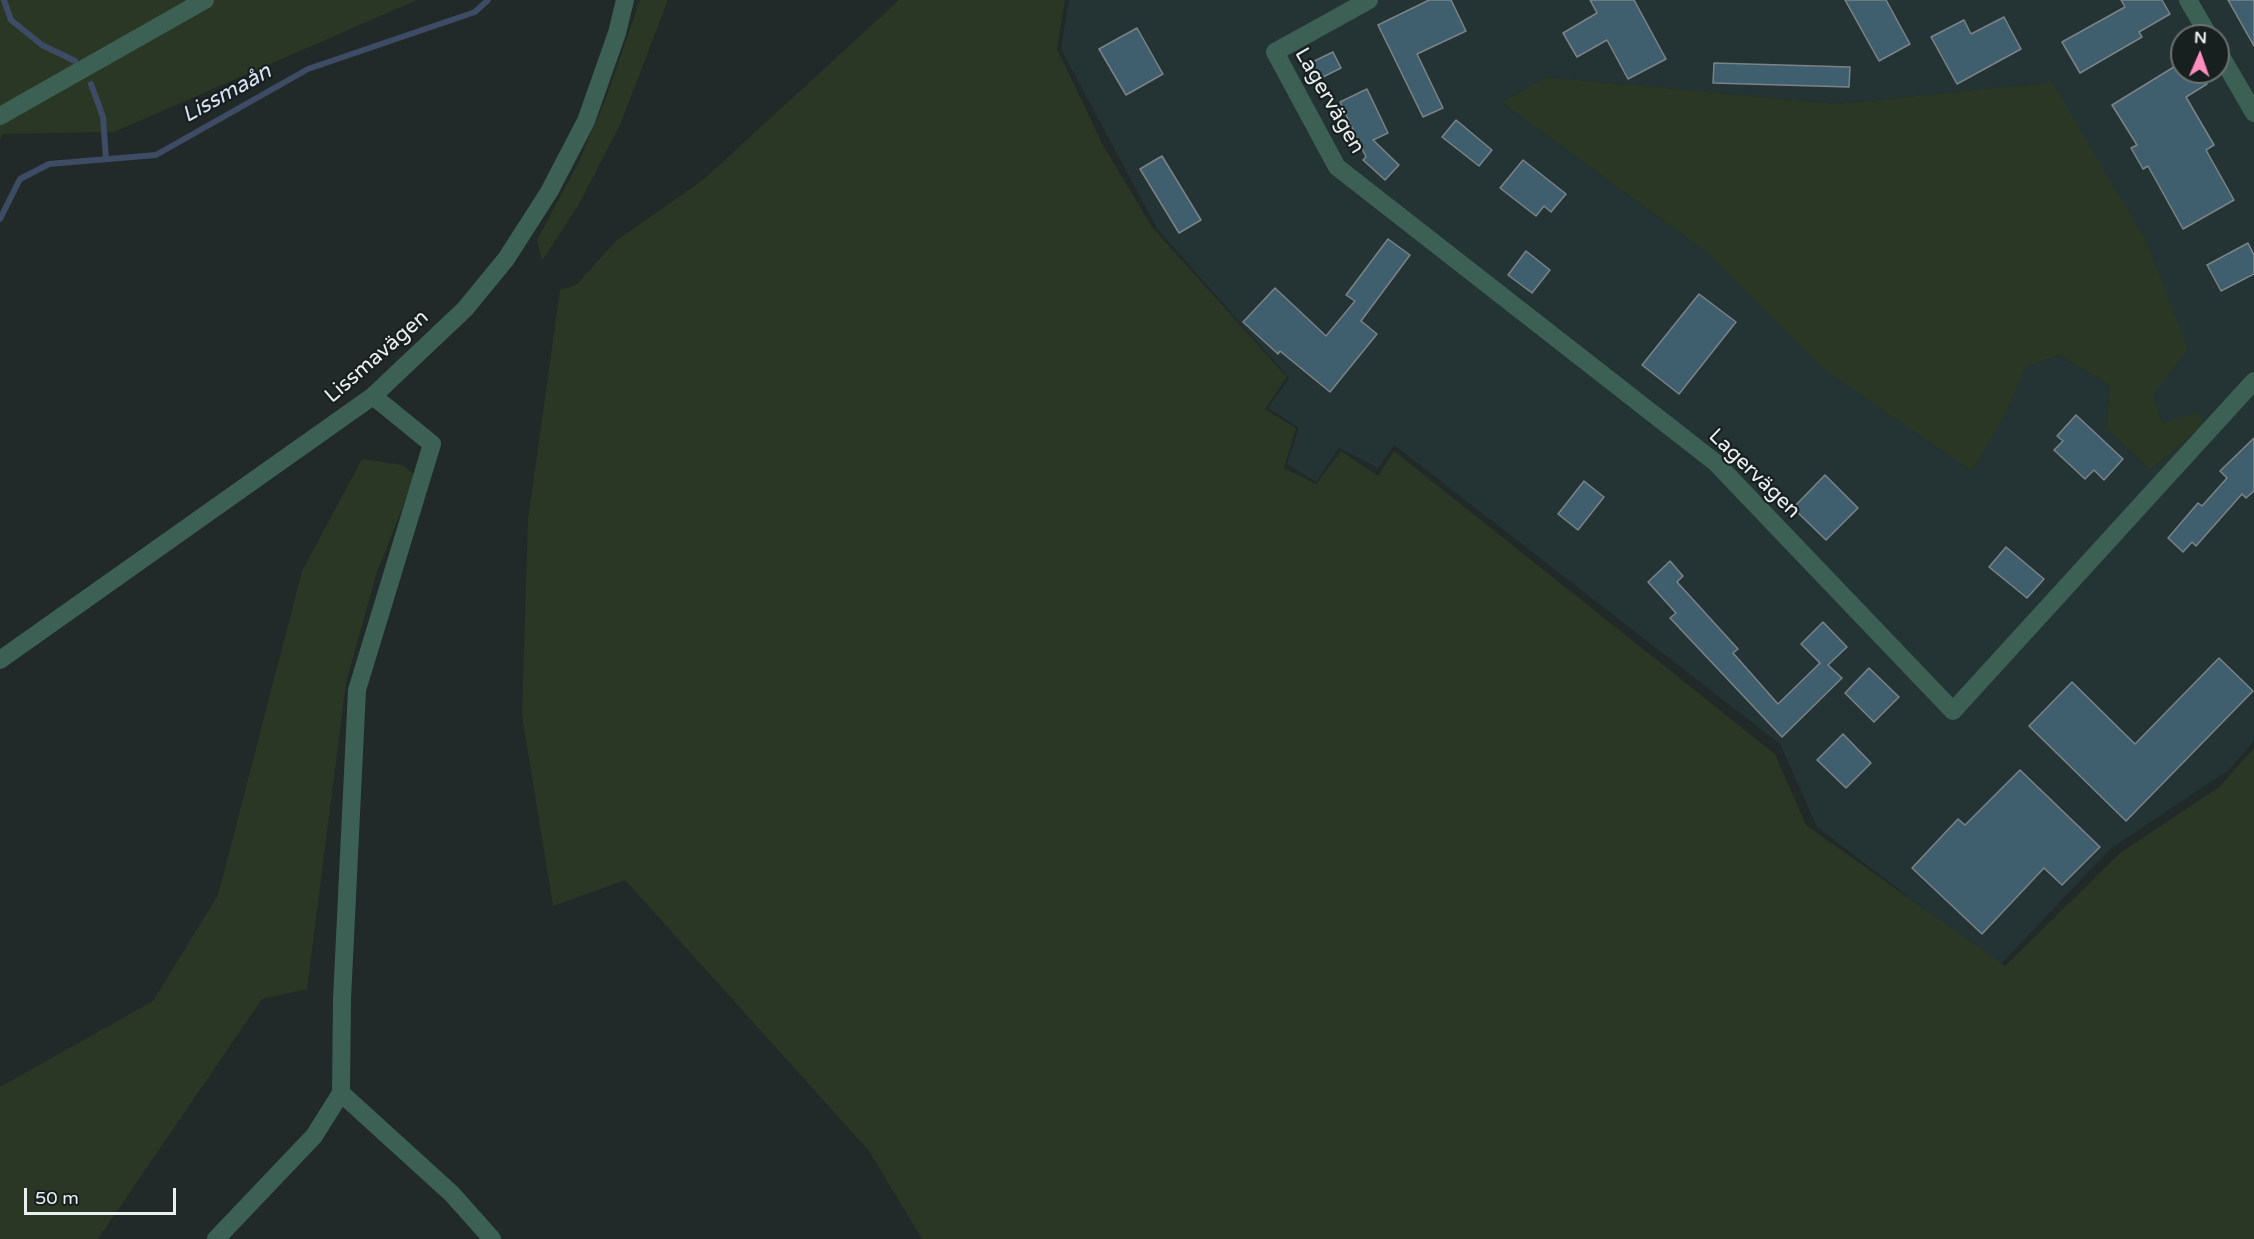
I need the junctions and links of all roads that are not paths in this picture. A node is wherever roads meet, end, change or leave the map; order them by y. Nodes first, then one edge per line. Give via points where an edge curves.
1 (205, 0) edge
2 (625, 0) edge
3 (1369, 0) edge
4 (2188, 0) edge
5 (2202, 24) edge
6 (2230, 72) edge
7 (2254, 113) edge
8 (0, 116) edge
9 (2254, 381) edge
10 (373, 396) junction
11 (0, 660) edge
12 (341, 1093) junction
13 (216, 1239) edge
14 (492, 1239) edge

1 - 8 street
2 - 10 street, Lissmavägen via 586,121 525,230 465,309
3 - 9 street, Lagervägen via 1275,52 1337,167 1716,463 1953,711
4 - 5 street
6 - 7 street
10 - 11 street, Lissmavägen
10 - 12 street via 432,444 357,690
12 - 13 street via 314,1136
12 - 14 street via 452,1194

